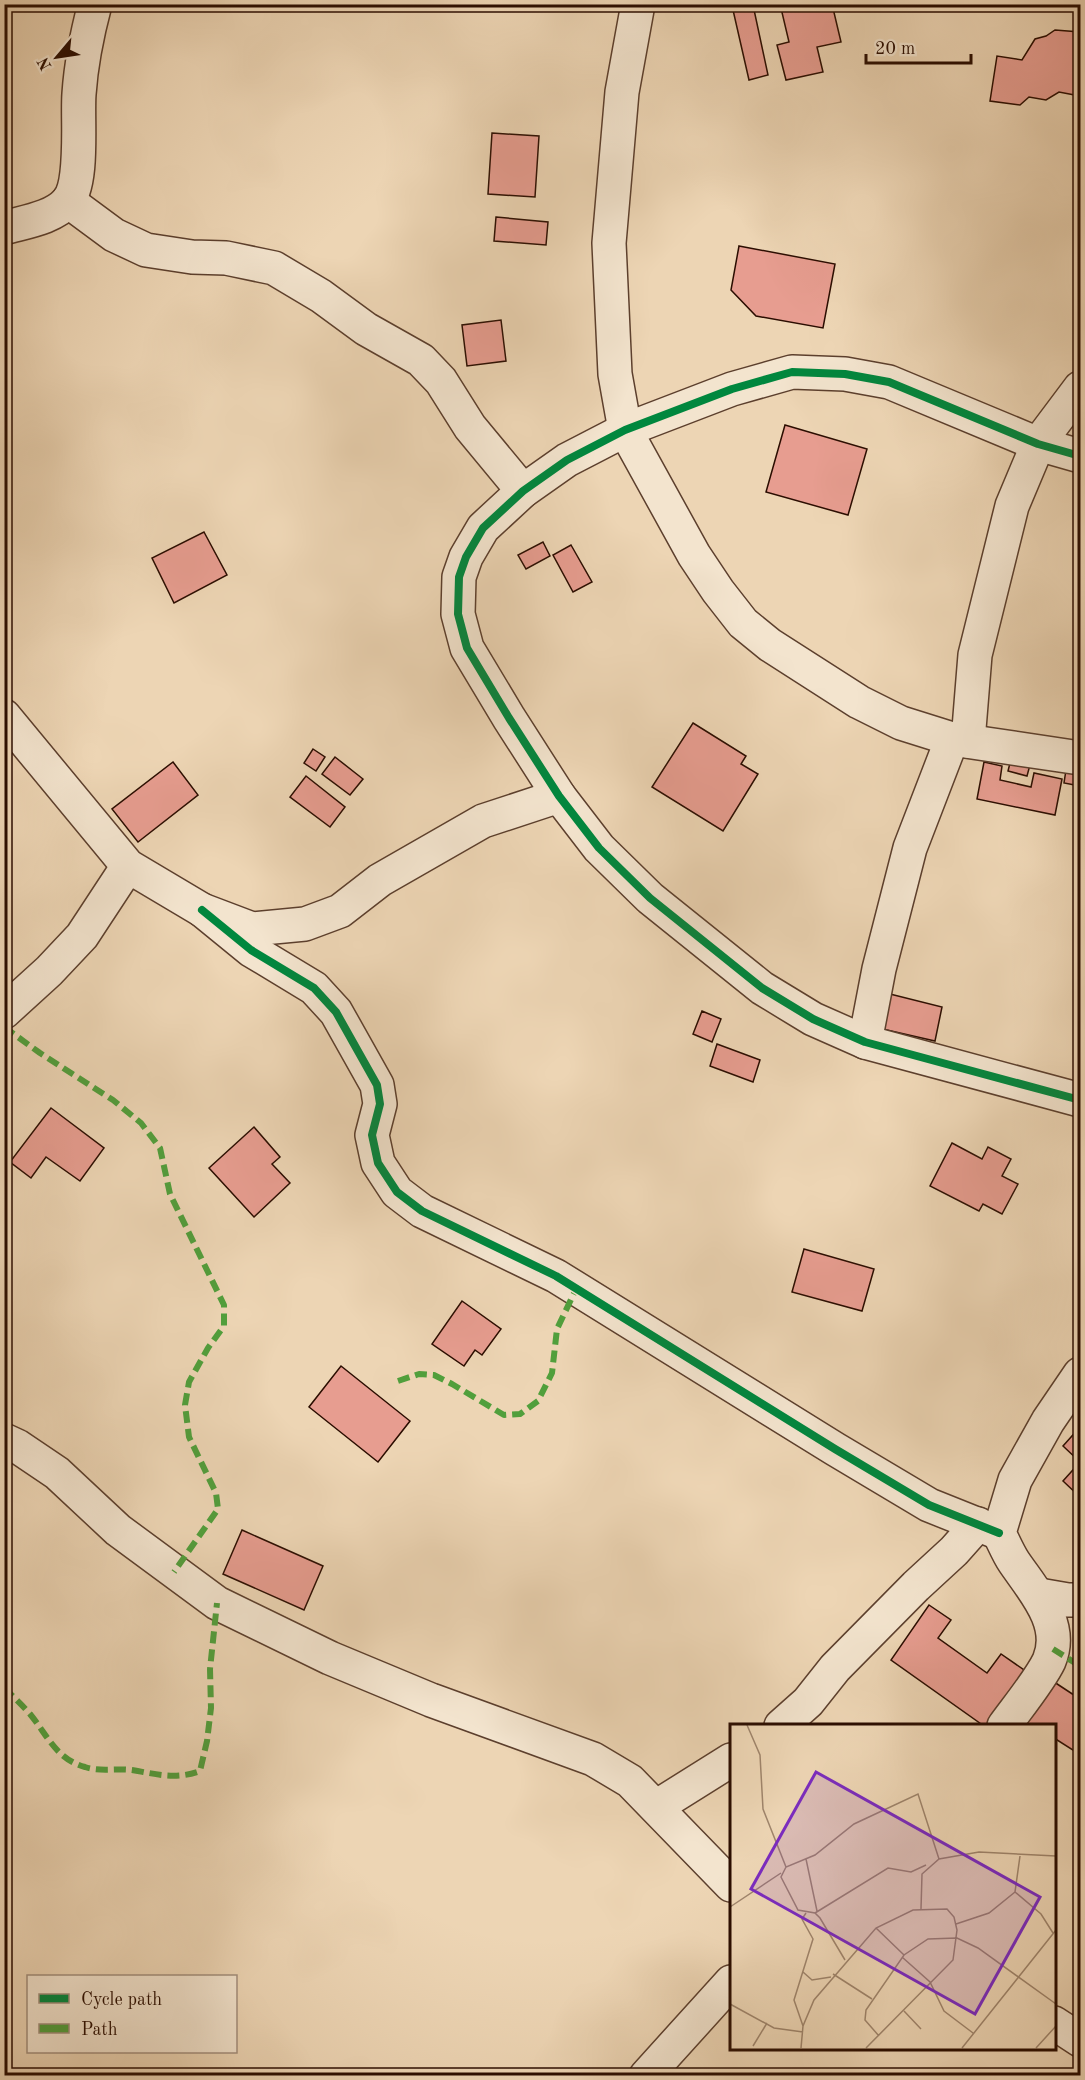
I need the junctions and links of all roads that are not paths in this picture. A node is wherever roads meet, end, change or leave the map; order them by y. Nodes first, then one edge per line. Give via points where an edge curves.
1 (95, 4) edge
2 (638, 4) edge
3 (68, 201) junction
4 (4, 228) edge
5 (1080, 388) edge
6 (625, 430) junction
7 (1038, 444) junction
8 (1080, 456) edge
9 (524, 491) junction
10 (4, 716) edge
11 (960, 740) junction
12 (1080, 758) edge
13 (559, 795) junction
14 (128, 866) junction
15 (202, 910) junction
16 (4, 1012) edge
17 (865, 1042) junction
18 (1080, 1100) edge
19 (1080, 1374) edge
20 (4, 1440) edge
21 (988, 1529) junction
22 (1039, 1594) junction
23 (1080, 1600) edge
24 (783, 1724) edge
25 (1005, 1724) edge
26 (730, 1761) edge
27 (656, 1807) junction
28 (730, 1884) edge
29 (730, 1983) edge
30 (1055, 2025) edge
31 (1080, 2040) edge
32 (646, 2076) edge

1 - 3 street via 79,95 74,192
2 - 6 street via 622,92 609,243 615,374
3 - 4 street via 46,215
3 - 9 street via 114,235 146,250 226,258 274,268 321,296 366,329 421,360
5 - 7 street
6 - 7 street via 732,389 792,372 845,374 889,382
6 - 9 street via 567,460
6 - 11 street via 694,555 743,624 858,702 901,723
7 - 8 street
7 - 11 street via 1012,506 975,654
9 - 13 street via 483,528 466,557 459,577 458,614 468,648
10 - 14 street
11 - 12 street
11 - 17 street via 910,848
13 - 15 street via 483,821 380,880 340,910 305,924 252,929
13 - 17 street via 599,848 650,898 722,957 762,988 813,1019
14 - 15 street
14 - 16 street via 82,936
15 - 21 street via 251,950 314,988 336,1012 376,1085 380,1104 372,1135 378,1163 397,1192 422,1211 556,1276 929,1504
17 - 18 street
19 - 21 street via 1048,1421
20 - 27 street via 57,1473 118,1530 217,1603 330,1658 593,1760 630,1781
21 - 22 street
21 - 24 street via 954,1551 916,1586
22 - 23 street
22 - 25 street via 1052,1629 1053,1649 1048,1664
26 - 27 street
27 - 28 street
29 - 32 street
30 - 31 street

